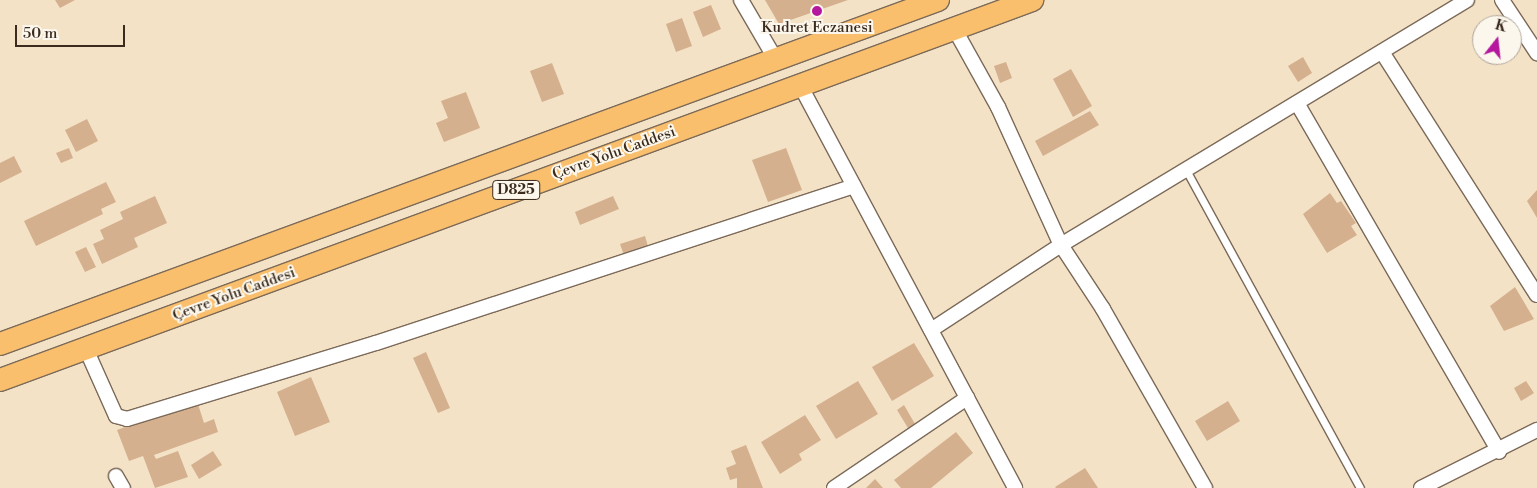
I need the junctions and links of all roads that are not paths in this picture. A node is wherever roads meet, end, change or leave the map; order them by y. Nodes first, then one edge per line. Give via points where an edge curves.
1 (741, 0) edge
2 (938, 0) edge
3 (1032, 0) edge
4 (1467, 0) edge
5 (1471, 0) edge
6 (1502, 0) edge
7 (905, 6) edge
8 (954, 28) junction
9 (1382, 52) junction
10 (1537, 53) edge
11 (776, 60) junction
12 (800, 85) junction
13 (1297, 103) junction
14 (1186, 170) junction
15 (854, 186) junction
16 (1061, 246) junction
17 (1537, 295) edge
18 (931, 330) junction
19 (0, 344) edge
20 (86, 348) junction
21 (0, 380) edge
22 (967, 398) junction
23 (1537, 430) edge
24 (1499, 452) junction
25 (116, 476) dead end
26 (124, 488) edge
27 (834, 488) edge
28 (1015, 488) edge
29 (1205, 488) edge
30 (1360, 488) edge
31 (1421, 488) edge

1 - 11 street
2 - 7 highway, Çevre Yolu Caddesi / D825
3 - 8 highway, Çevre Yolu Caddesi / D825
4 - 5 street
4 - 9 street
6 - 10 street
7 - 11 highway, Çevre Yolu Caddesi / D825
8 - 12 highway, Çevre Yolu Caddesi / D825
8 - 16 street via 998,107
9 - 13 street
9 - 17 street
11 - 19 highway, Çevre Yolu Caddesi / D825
12 - 15 street
12 - 20 highway, Çevre Yolu Caddesi / D825
13 - 14 street
13 - 24 street
14 - 16 street
14 - 30 lane
15 - 18 street
15 - 20 street via 385,340 127,419 116,416
16 - 18 street
16 - 29 street
18 - 22 street
20 - 21 highway, Çevre Yolu Caddesi / D825
22 - 27 street
22 - 28 street
23 - 24 street
24 - 31 street
25 - 26 street

